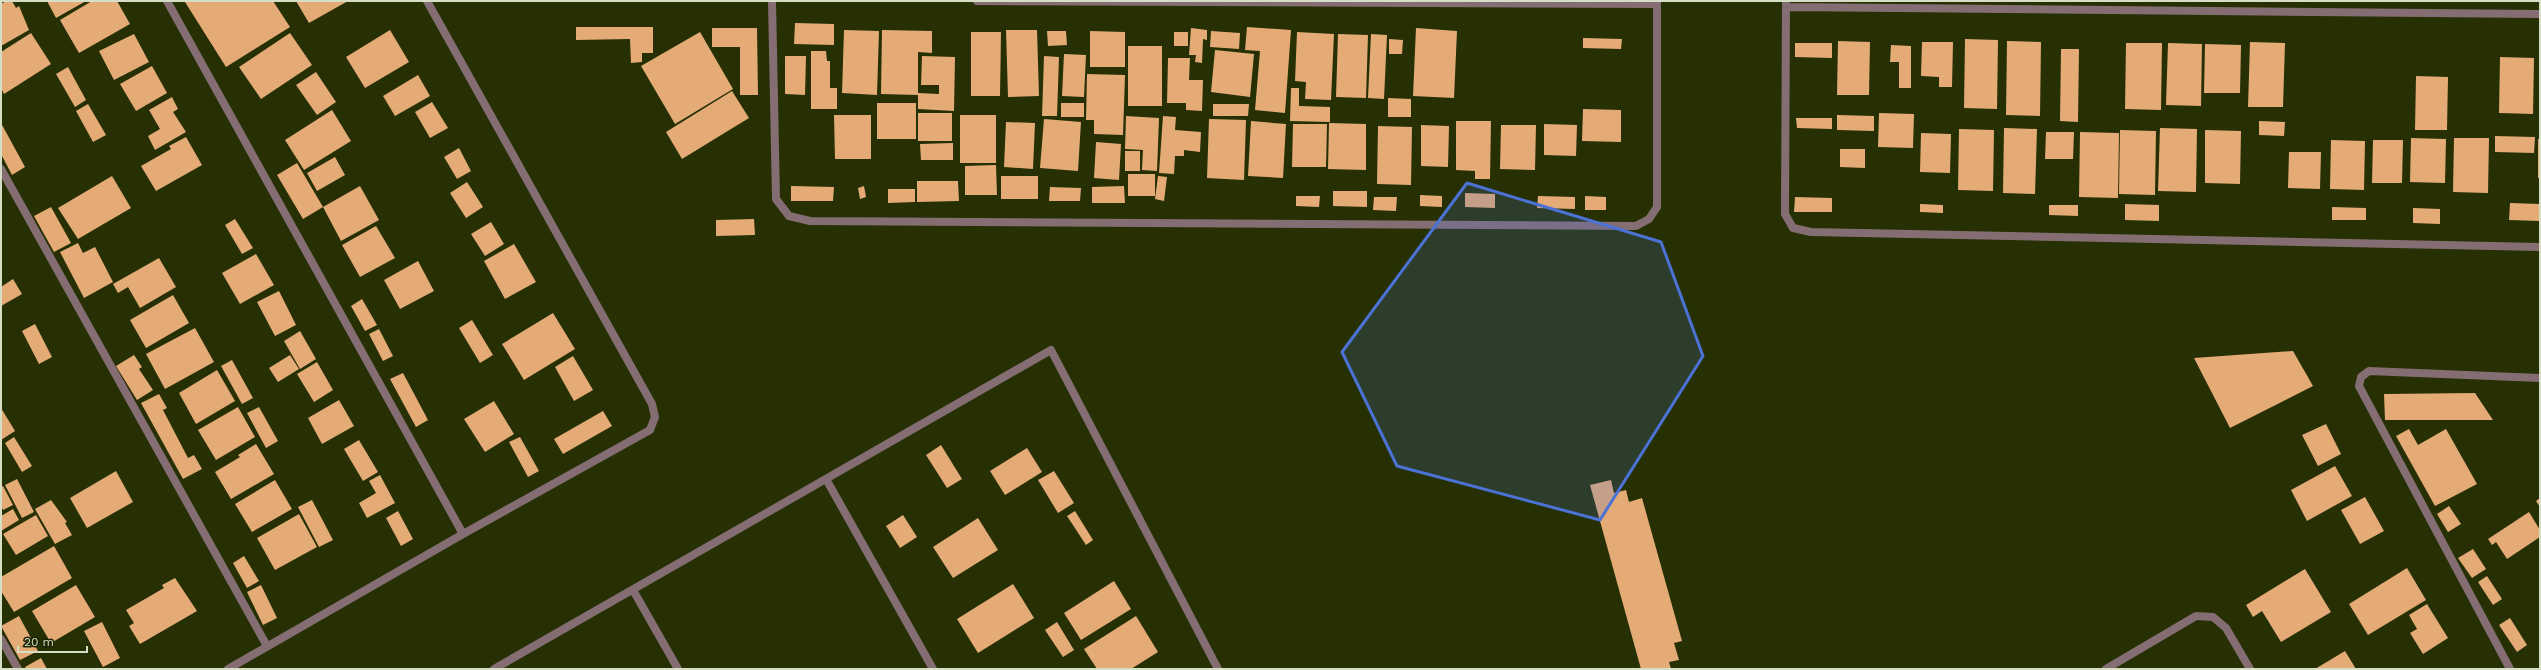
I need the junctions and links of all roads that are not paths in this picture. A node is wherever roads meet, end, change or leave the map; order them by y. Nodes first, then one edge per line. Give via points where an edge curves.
1 (167, 1) edge
2 (427, 1) edge
3 (772, 1) edge
4 (977, 1) edge
5 (1657, 2) edge
6 (1786, 4) edge
7 (2540, 14) edge
8 (1, 168) edge
9 (2540, 247) edge
10 (2540, 378) edge
11 (826, 479) junction
12 (463, 534) junction
13 (633, 590) junction
14 (1, 639) edge
15 (267, 646) junction
16 (18, 669) edge
17 (228, 669) edge
18 (494, 669) edge
19 (678, 669) edge
20 (933, 669) edge
21 (1218, 669) edge
22 (2106, 669) edge
23 (2250, 669) edge
24 (2510, 669) edge

1 - 12 street
2 - 12 street via 652,404 655,417 650,430
3 - 5 street via 776,199 789,216 810,221 1628,226 1636,226 1649,219 1658,207
4 - 5 street
6 - 7 street
6 - 9 street via 1785,214 1793,228 1811,232
8 - 15 street
10 - 24 street via 2369,371 2361,377 2359,386
11 - 13 street
11 - 20 street
11 - 21 street via 1051,350
12 - 15 street
13 - 18 street
13 - 19 street
14 - 16 street
15 - 17 street
22 - 23 street via 2196,616 2213,617 2226,628

